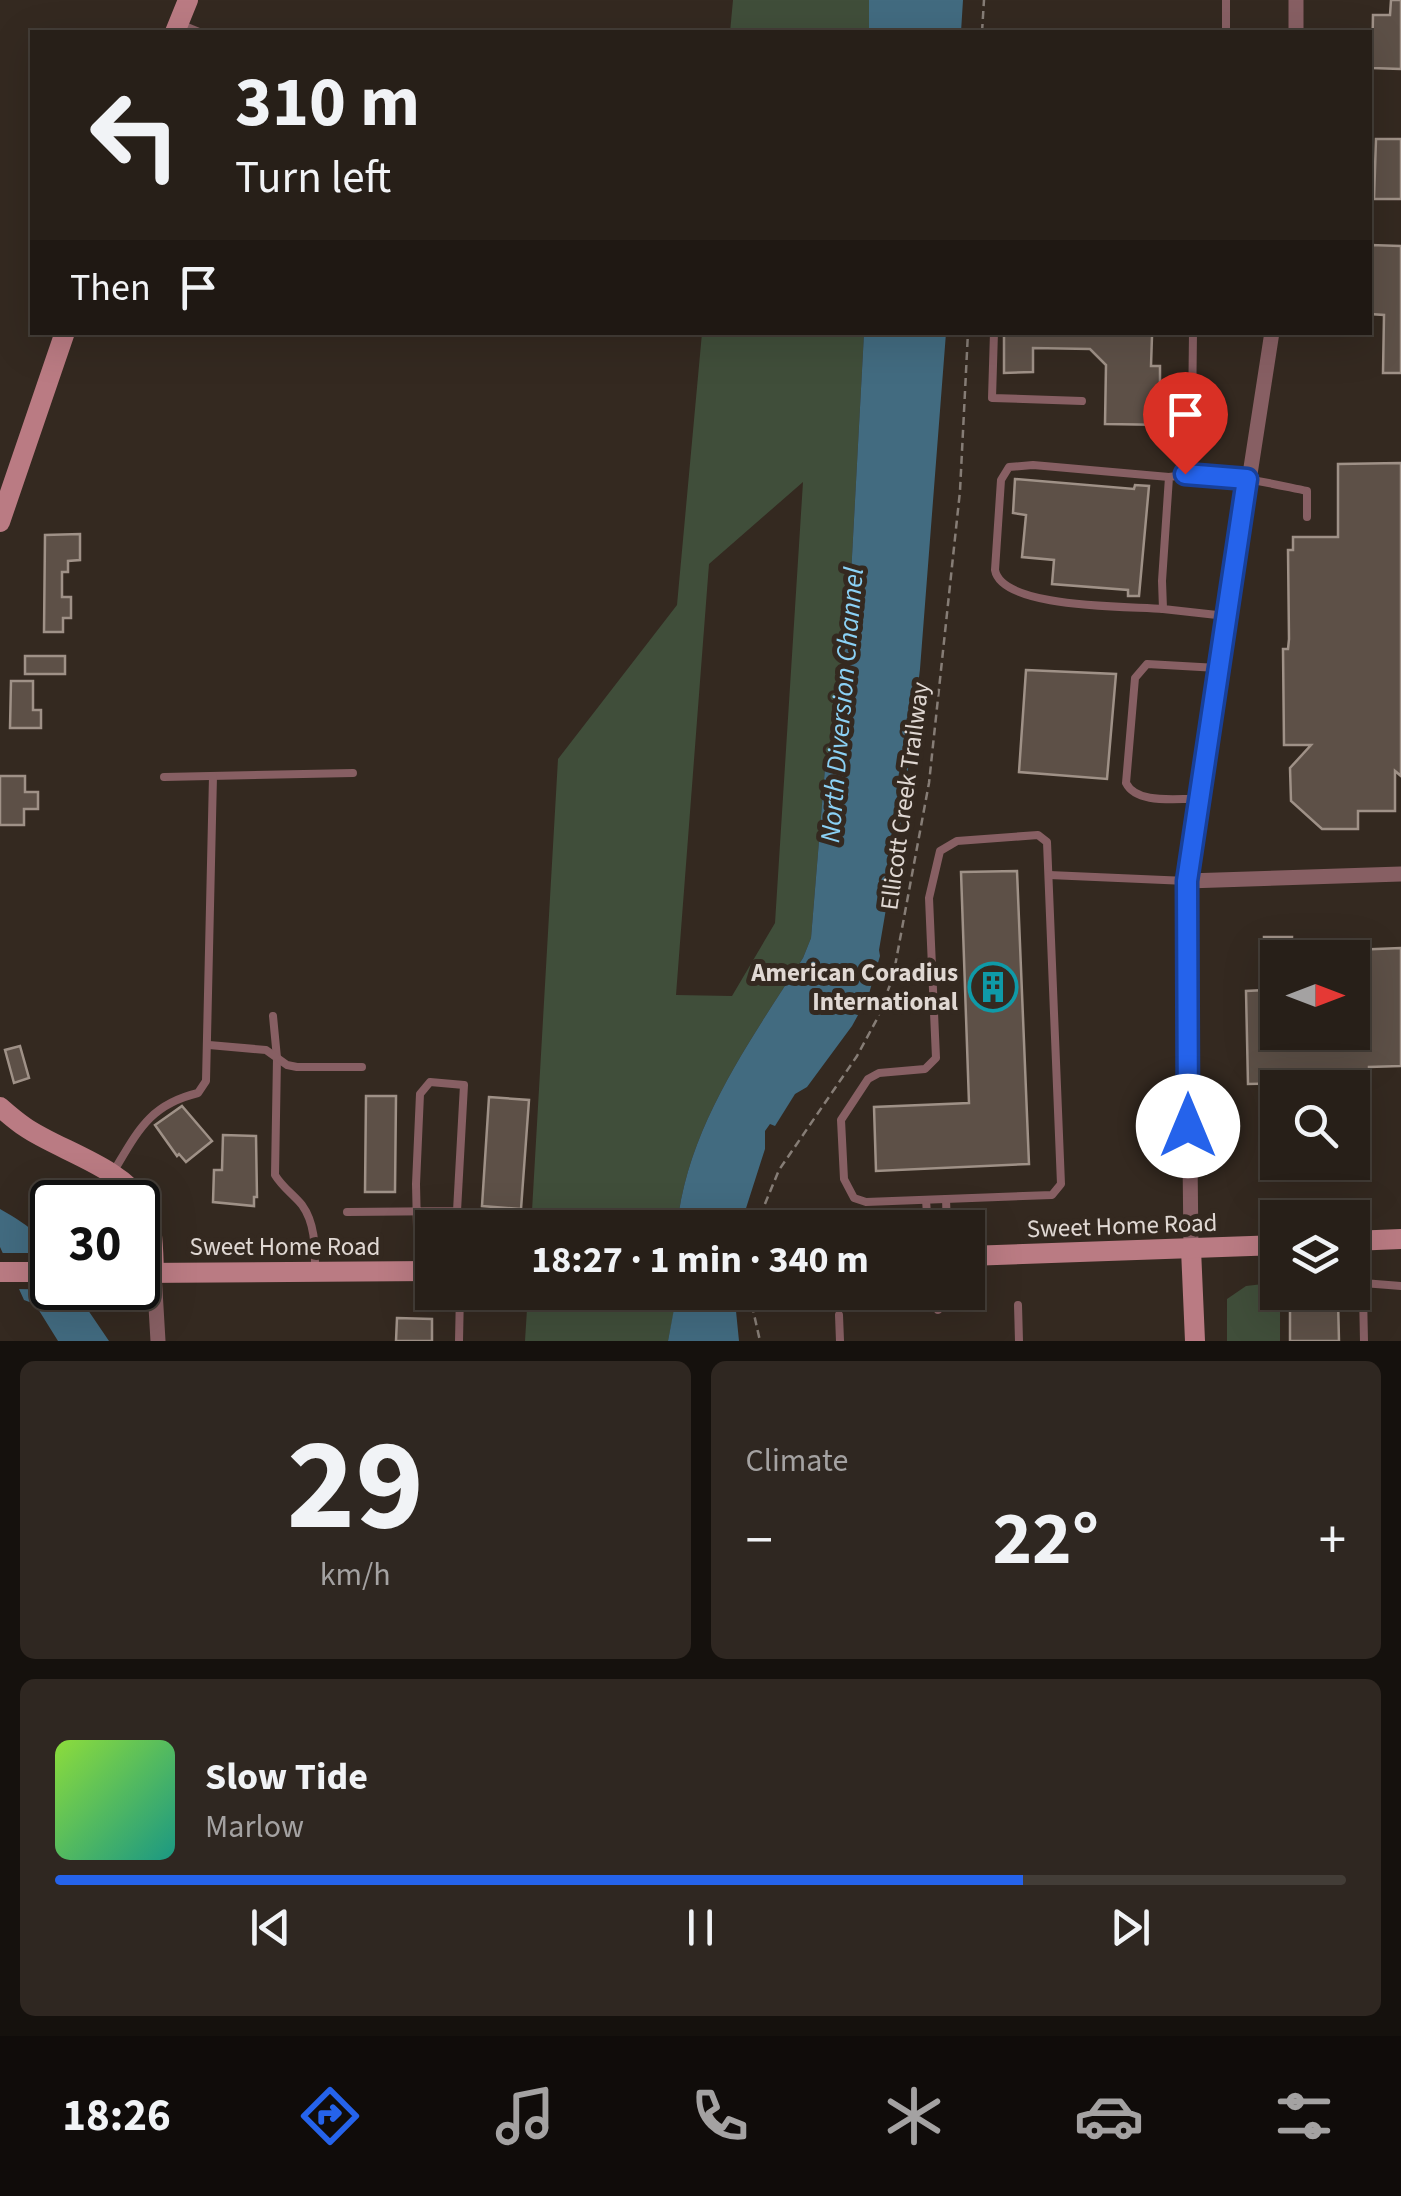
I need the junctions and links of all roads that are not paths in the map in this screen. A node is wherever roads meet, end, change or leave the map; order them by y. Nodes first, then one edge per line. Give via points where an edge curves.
1 (188, 0) edge
2 (1226, 0) edge
3 (1296, 0) edge
4 (171, 29) edge
5 (1226, 30) edge
6 (1296, 30) edge
7 (64, 335) edge
8 (994, 335) edge
9 (1193, 335) edge
10 (1271, 335) edge
11 (1082, 402) dead end
12 (1192, 418) dead end
13 (1169, 478) junction
14 (1247, 479) junction
15 (1307, 518) dead end
16 (0, 522) edge
17 (1163, 609) junction
18 (1226, 616) junction
19 (1218, 668) junction
20 (353, 773) dead end
21 (213, 776) junction
22 (164, 777) dead end
23 (1199, 800) junction
24 (1401, 874) edge
25 (1049, 876) junction
26 (1187, 881) junction
27 (273, 1016) dead end
28 (209, 1045) junction
29 (277, 1058) junction
30 (362, 1067) dead end
31 (0, 1107) edge
32 (112, 1174) junction
33 (118, 1180) edge
34 (946, 1198) junction
35 (926, 1200) junction
36 (927, 1210) edge
37 (946, 1210) edge
38 (347, 1212) dead end
39 (415, 1212) edge
40 (417, 1212) joint
41 (1401, 1239) edge
42 (1370, 1240) edge
43 (1260, 1246) edge
44 (1191, 1249) junction
45 (985, 1255) edge
46 (415, 1271) edge
47 (0, 1272) edge
48 (30, 1272) edge
49 (316, 1272) junction
50 (160, 1273) edge
51 (1370, 1284) edge
52 (1401, 1286) edge
53 (1018, 1305) dead end
54 (153, 1310) edge
55 (460, 1310) edge
56 (1363, 1310) edge
57 (839, 1316) dead end
58 (158, 1341) edge
59 (459, 1341) edge
60 (840, 1341) edge
61 (1020, 1341) edge
62 (1195, 1341) edge
63 (1364, 1341) edge

1 - 4 main road
2 - 5 lane
3 - 6 street
7 - 16 main road
8 - 11 lane via 992,398
9 - 12 lane
10 - 14 street
13 - 14 lane
13 - 17 lane
13 - 17 lane via 1008,467 995,570 1004,587 1047,600
14 - 15 lane via 1307,490
14 - 18 street
17 - 18 lane
18 - 19 street
19 - 23 street
19 - 23 lane via 1147,664 1135,678 1130,792
20 - 21 lane
21 - 22 lane
21 - 28 lane
23 - 26 street
24 - 26 street
25 - 26 lane
25 - 34 lane via 1061,1184 1052,1195
25 - 35 lane via 1047,842 1038,835 957,841 940,851 930,898 936,1058 925,1070 868,1078 841,1120 844,1179 854,1198
26 - 44 street
27 - 29 lane
28 - 29 lane via 257,1048
28 - 32 lane via 206,1082 154,1112
29 - 30 lane via 297,1067
29 - 49 lane via 276,1175 310,1220
31 - 32 main road
32 - 33 main road
34 - 35 lane
34 - 37 lane
35 - 36 lane
38 - 39 lane
40 - 40 lane via 420,1094 430,1082 464,1084 457,1210
41 - 42 main road
43 - 44 main road, Sweet Home Road
44 - 45 main road, Sweet Home Road
44 - 62 main road
46 - 49 main road, Sweet Home Road
47 - 48 main road
49 - 50 main road, Sweet Home Road
51 - 52 lane
53 - 61 lane
54 - 58 street
55 - 59 lane
56 - 63 lane
57 - 60 lane

